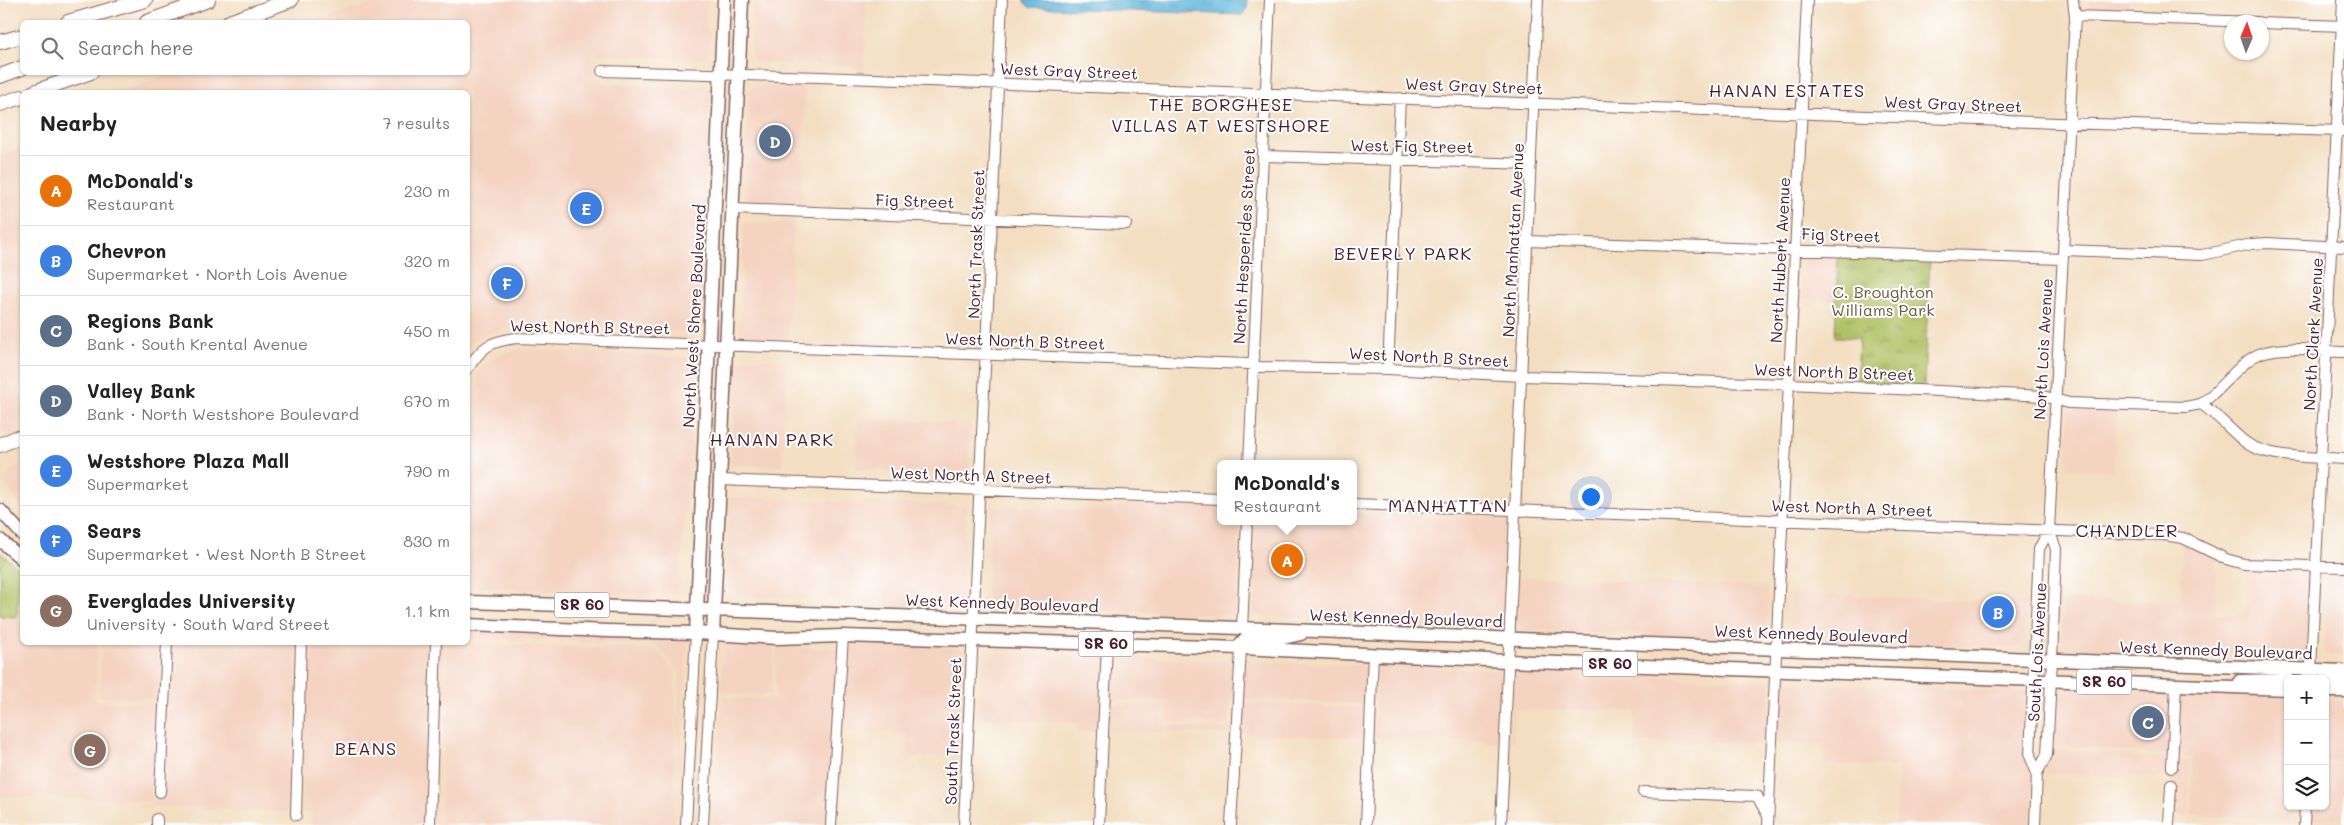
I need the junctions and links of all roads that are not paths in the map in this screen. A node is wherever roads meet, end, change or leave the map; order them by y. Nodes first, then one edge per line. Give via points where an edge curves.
1 (145, 0) edge
2 (208, 0) edge
3 (291, 0) edge
4 (724, 0) edge
5 (742, 0) edge
6 (1002, 0) edge
7 (1270, 0) edge
8 (1538, 0) edge
9 (1807, 0) edge
10 (2073, 0) edge
11 (2079, 0) edge
12 (2343, 0) edge
13 (2075, 16) junction
14 (75, 20) edge
15 (153, 20) edge
16 (235, 20) edge
17 (2224, 21) edge
18 (2269, 23) edge
19 (2343, 25) edge
20 (20, 37) edge
21 (0, 42) edge
22 (20, 69) edge
23 (602, 72) dead end
24 (722, 74) junction
25 (739, 74) junction
26 (82, 75) edge
27 (0, 76) edge
28 (998, 84) junction
29 (40, 90) edge
30 (1266, 93) junction
31 (20, 97) edge
32 (1400, 98) junction
33 (1534, 103) junction
34 (0, 104) edge
35 (1802, 114) junction
36 (2071, 123) junction
37 (2340, 131) edge
38 (1263, 156) junction
39 (1398, 161) junction
40 (1531, 164) junction
41 (733, 209) junction
42 (992, 219) junction
43 (1126, 224) dead end
44 (1528, 241) junction
45 (2332, 246) junction
46 (2344, 247) edge
47 (1796, 249) junction
48 (2063, 254) junction
49 (709, 346) junction
50 (727, 346) junction
51 (2326, 352) junction
52 (2344, 352) edge
53 (986, 354) junction
54 (470, 365) edge
55 (1254, 365) junction
56 (1388, 369) junction
57 (1522, 376) junction
58 (1789, 384) junction
59 (2056, 400) junction
60 (2201, 404) junction
61 (16, 438) dead end
62 (0, 445) edge
63 (2322, 458) junction
64 (2344, 459) edge
65 (1249, 460) edge
66 (720, 480) junction
67 (979, 490) junction
68 (1217, 499) edge
69 (1357, 504) edge
70 (0, 510) edge
71 (1515, 510) junction
72 (1783, 520) junction
73 (1247, 525) edge
74 (2049, 530) junction
75 (20, 532) edge
76 (0, 540) edge
77 (20, 557) edge
78 (2316, 567) junction
79 (2344, 568) edge
80 (470, 602) edge
81 (696, 608) junction
82 (715, 609) junction
83 (972, 618) junction
84 (470, 625) edge
85 (1242, 629) junction
86 (1309, 631) junction
87 (696, 633) junction
88 (713, 634) junction
89 (843, 636) junction
90 (1509, 638) junction
91 (972, 639) junction
92 (1107, 644) junction
93 (167, 645) edge
94 (301, 645) edge
95 (436, 645) edge
96 (1161, 646) junction
97 (1241, 648) junction
98 (1777, 649) junction
99 (1374, 654) junction
100 (2034, 659) junction
101 (2052, 660) junction
102 (1507, 661) junction
103 (1775, 670) junction
104 (2312, 670) junction
105 (2344, 671) edge
106 (2306, 675) edge
107 (2032, 680) junction
108 (2050, 680) junction
109 (2284, 680) edge
110 (2344, 680) edge
111 (2329, 681) edge
112 (2176, 685) junction
113 (2223, 687) junction
114 (2284, 689) edge
115 (2329, 691) edge
116 (2344, 691) edge
117 (2172, 767) dead end
118 (2037, 773) junction
119 (2171, 786) dead end
120 (160, 792) dead end
121 (1643, 792) dead end
122 (2305, 810) edge
123 (296, 815) dead end
124 (1771, 822) edge
125 (430, 825) edge
126 (686, 825) edge
127 (703, 825) edge
128 (831, 825) edge
129 (964, 825) edge
130 (1099, 825) edge
131 (1231, 825) edge
132 (1366, 825) edge
133 (1501, 825) edge
134 (2035, 825) edge
135 (2170, 825) edge
136 (2304, 825) edge

1 - 14 highway
2 - 15 highway
3 - 16 highway
4 - 24 main road, North West Shore Boulevard
5 - 25 main road
6 - 28 street, North Trask Street
7 - 30 street, North Hesperides Street
8 - 33 street, North Manhattan Avenue
9 - 35 street, North Hubert Avenue
10 - 13 street, North Lois Avenue
11 - 13 street, North Lois Avenue
12 - 19 street, North Clark Avenue
13 - 17 street
13 - 36 street, North Lois Avenue
18 - 19 street
19 - 37 street, North Clark Avenue
20 - 21 highway
22 - 27 highway
23 - 24 street, West Gray Street
24 - 25 street, West Gray Street
24 - 49 main road, North West Shore Boulevard
25 - 28 street, West Gray Street
25 - 41 main road
26 - 29 highway
28 - 30 street, West Gray Street
28 - 42 street, North Trask Street
30 - 32 street, West Gray Street
30 - 38 street, North Hesperides Street
31 - 34 highway
32 - 33 street, West Gray Street
32 - 39 street
33 - 35 street, West Gray Street
33 - 40 street, North Manhattan Avenue
35 - 36 street, West Gray Street
35 - 47 street, North Hubert Avenue
36 - 37 street, West Gray Street
36 - 48 street, North Lois Avenue
37 - 45 street, North Clark Avenue
38 - 39 street, West Fig Street
38 - 55 street, North Hesperides Street
39 - 40 street, West Fig Street
39 - 56 street
40 - 44 street, North Manhattan Avenue
41 - 42 street, Fig Street
41 - 50 main road
42 - 43 street, Fig Street
42 - 53 street, North Trask Street
44 - 47 street, Fig Street
44 - 57 street, North Manhattan Avenue
45 - 46 street, Fig Street
45 - 48 street, Fig Street via 2260,244 2202,255
45 - 51 street, North Clark Avenue
47 - 48 street, Fig Street
47 - 58 street, North Hubert Avenue
48 - 59 street, North Lois Avenue
49 - 50 street, West North B Street
49 - 54 street, West North B Street via 516,338 495,341 478,353
49 - 81 main road, North West Shore Boulevard
50 - 53 street, West North B Street
50 - 66 main road
51 - 52 street
51 - 60 street via 2277,349 2262,352 2238,369
51 - 63 street, North Clark Avenue
53 - 55 street, West North B Street
53 - 67 street, North Trask Street
55 - 56 street, West North B Street
55 - 65 street, North Hesperides Street
56 - 57 street, West North B Street
57 - 58 street, West North B Street
57 - 71 street, North Manhattan Avenue
58 - 59 street, West North B Street via 2043,396
58 - 72 street, North Hubert Avenue
59 - 60 street, West North B Street via 2185,407
59 - 74 street, North Lois Avenue
60 - 63 street via 2246,443 2265,452
61 - 62 highway
63 - 64 street
63 - 78 street, North Clark Avenue
66 - 67 street, West North A Street
66 - 82 main road
67 - 68 street, West North A Street
67 - 83 street, North Trask Street
69 - 71 street, West North A Street
70 - 75 main road
71 - 72 street, West North A Street
71 - 90 street, North Manhattan Avenue
72 - 74 street, West North A Street
72 - 98 street, North Hubert Avenue
73 - 85 street
74 - 78 street, West North A Street via 2164,535 2183,538 2244,564
74 - 100 street, North Lois Avenue via 2039,549
74 - 101 street, South Lois Avenue via 2056,549
76 - 77 main road
78 - 79 street, West North A Street
78 - 104 street, North Clark Avenue
80 - 81 main road, West Kennedy Boulevard / SR 60
81 - 82 main road, West Kennedy Boulevard / SR 60
81 - 87 main road, North West Shore Boulevard
82 - 83 main road, West Kennedy Boulevard / SR 60
82 - 88 main road
83 - 85 main road, West Kennedy Boulevard / SR 60
83 - 91 street, North Trask Street
84 - 87 main road, SR 60
85 - 86 main road, West Kennedy Boulevard / SR 60
85 - 96 main road via 1237,640 1191,640
86 - 90 main road, West Kennedy Boulevard / SR 60
86 - 97 main road via 1289,638 1245,639
87 - 88 main road, SR 60
87 - 126 street
88 - 89 main road, SR 60 via 786,638
88 - 127 street
89 - 91 main road, SR 60
89 - 128 street
90 - 98 main road, West Kennedy Boulevard / SR 60
90 - 102 street, North Manhattan Avenue
91 - 92 main road, SR 60
91 - 129 street, South Trask Street
92 - 96 main road, SR 60
92 - 130 street
93 - 120 street
94 - 123 street
95 - 125 street
96 - 97 main road, SR 60
97 - 99 main road, SR 60
97 - 131 street
98 - 100 main road, West Kennedy Boulevard / SR 60
98 - 103 street, North Hubert Avenue
99 - 102 main road, SR 60
99 - 132 street
100 - 101 main road, West Kennedy Boulevard / SR 60
100 - 107 street, North Lois Avenue
101 - 104 main road, West Kennedy Boulevard / SR 60
101 - 108 street, South Lois Avenue
102 - 103 main road, SR 60
102 - 133 street, North Manhattan Avenue
103 - 107 main road, SR 60
103 - 124 street, North Hubert Avenue
104 - 105 main road, West Kennedy Boulevard / SR 60
104 - 106 main road
107 - 108 main road, SR 60
107 - 118 street, South Lois Avenue via 2030,756
108 - 112 main road, SR 60
108 - 118 street, South Lois Avenue via 2047,755
109 - 113 main road via 2244,679
110 - 111 main road
112 - 113 main road, SR 60
112 - 117 street
113 - 114 main road, SR 60
115 - 116 main road
118 - 134 street, South Lois Avenue
119 - 135 street
121 - 124 street via 1757,796
122 - 136 street

